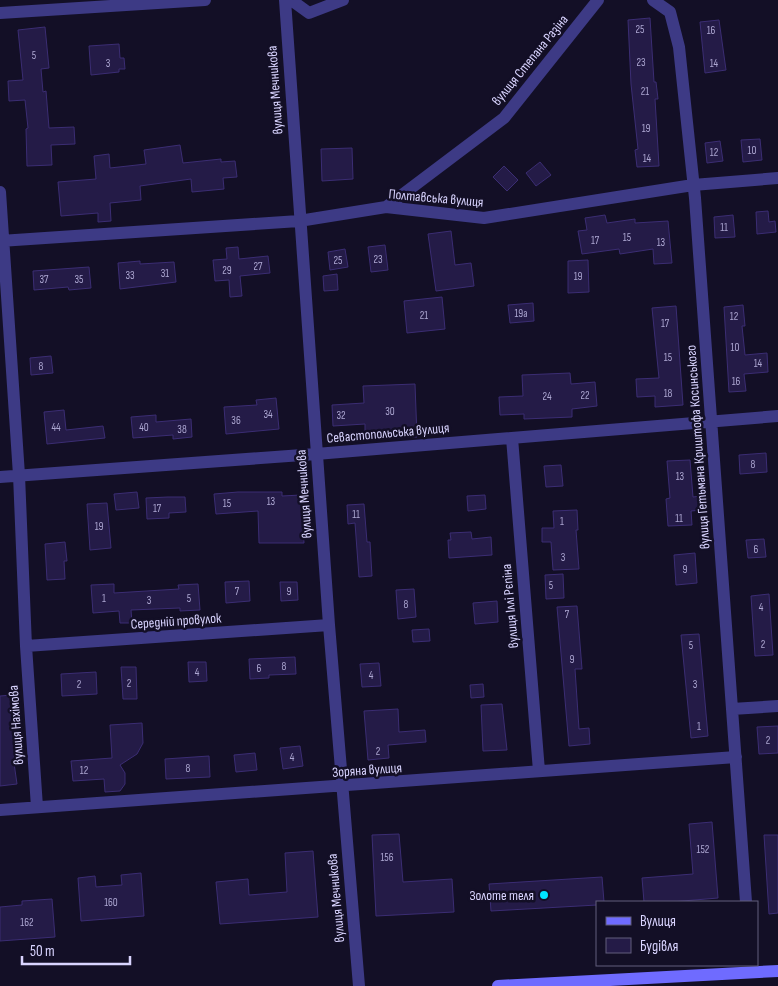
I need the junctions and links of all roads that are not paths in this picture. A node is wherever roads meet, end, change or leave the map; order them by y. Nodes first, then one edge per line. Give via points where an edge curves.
1 (205, 0) edge
2 (284, 0) edge
3 (291, 0) edge
4 (343, 0) edge
5 (598, 0) edge
6 (653, 0) edge
7 (0, 13) edge
8 (778, 178) edge
9 (693, 185) junction
10 (0, 192) edge
11 (386, 207) junction
12 (299, 221) junction
13 (1, 240) edge
14 (778, 416) edge
15 (711, 420) junction
16 (512, 438) junction
17 (316, 454) junction
18 (19, 475) junction
19 (0, 477) edge
20 (328, 625) junction
21 (26, 646) junction
22 (778, 706) edge
23 (732, 709) junction
24 (736, 757) junction
25 (539, 772) junction
26 (342, 787) junction
27 (37, 807) junction
28 (0, 810) edge
29 (746, 901) edge
30 (751, 968) edge
31 (778, 970) edge
32 (537, 985) edge
33 (359, 986) edge
34 (498, 986) edge

1 - 7 street
2 - 12 street, вулиця Мечникова
3 - 4 street via 309,14
5 - 11 street, вулиця Степана Разіна via 504,118
6 - 9 street, вулиця Гетьмана Криштофа Косинського via 670,12 679,47
8 - 9 street, Полтавська вулиця
9 - 11 street, Полтавська вулиця via 484,218
9 - 15 street, вулиця Гетьмана Криштофа Косинського
10 - 13 street, вулиця Нахімова
11 - 12 street, Полтавська вулиця
12 - 13 street, Полтавська вулиця
12 - 17 street, вулиця Мечникова
13 - 18 street, вулиця Нахімова
14 - 15 street, Севастопольська вулиця
15 - 16 street, Севастопольська вулиця
15 - 23 street, вулиця Гетьмана Криштофа Косинського
16 - 17 street, Севастопольська вулиця
16 - 25 street, вулиця Іллі Рєпіна
17 - 18 street, Севастопольська вулиця
17 - 20 street, вулиця Мечникова
18 - 19 street, Севастопольська вулиця
18 - 21 street, вулиця Нахімова
20 - 21 street, Середній провулок
20 - 26 street, вулиця Мечникова
21 - 27 street, вулиця Нахімова
22 - 23 street
23 - 24 street, вулиця Гетьмана Криштофа Косинського
24 - 25 street, Зоряна вулиця
24 - 29 street, вулиця Гетьмана Криштофа Косинського
25 - 26 street, Зоряна вулиця
26 - 27 street, Зоряна вулиця
26 - 33 street, вулиця Мечникова
27 - 28 street, Зоряна вулиця
30 - 31 main road
30 - 32 main road
32 - 34 main road

